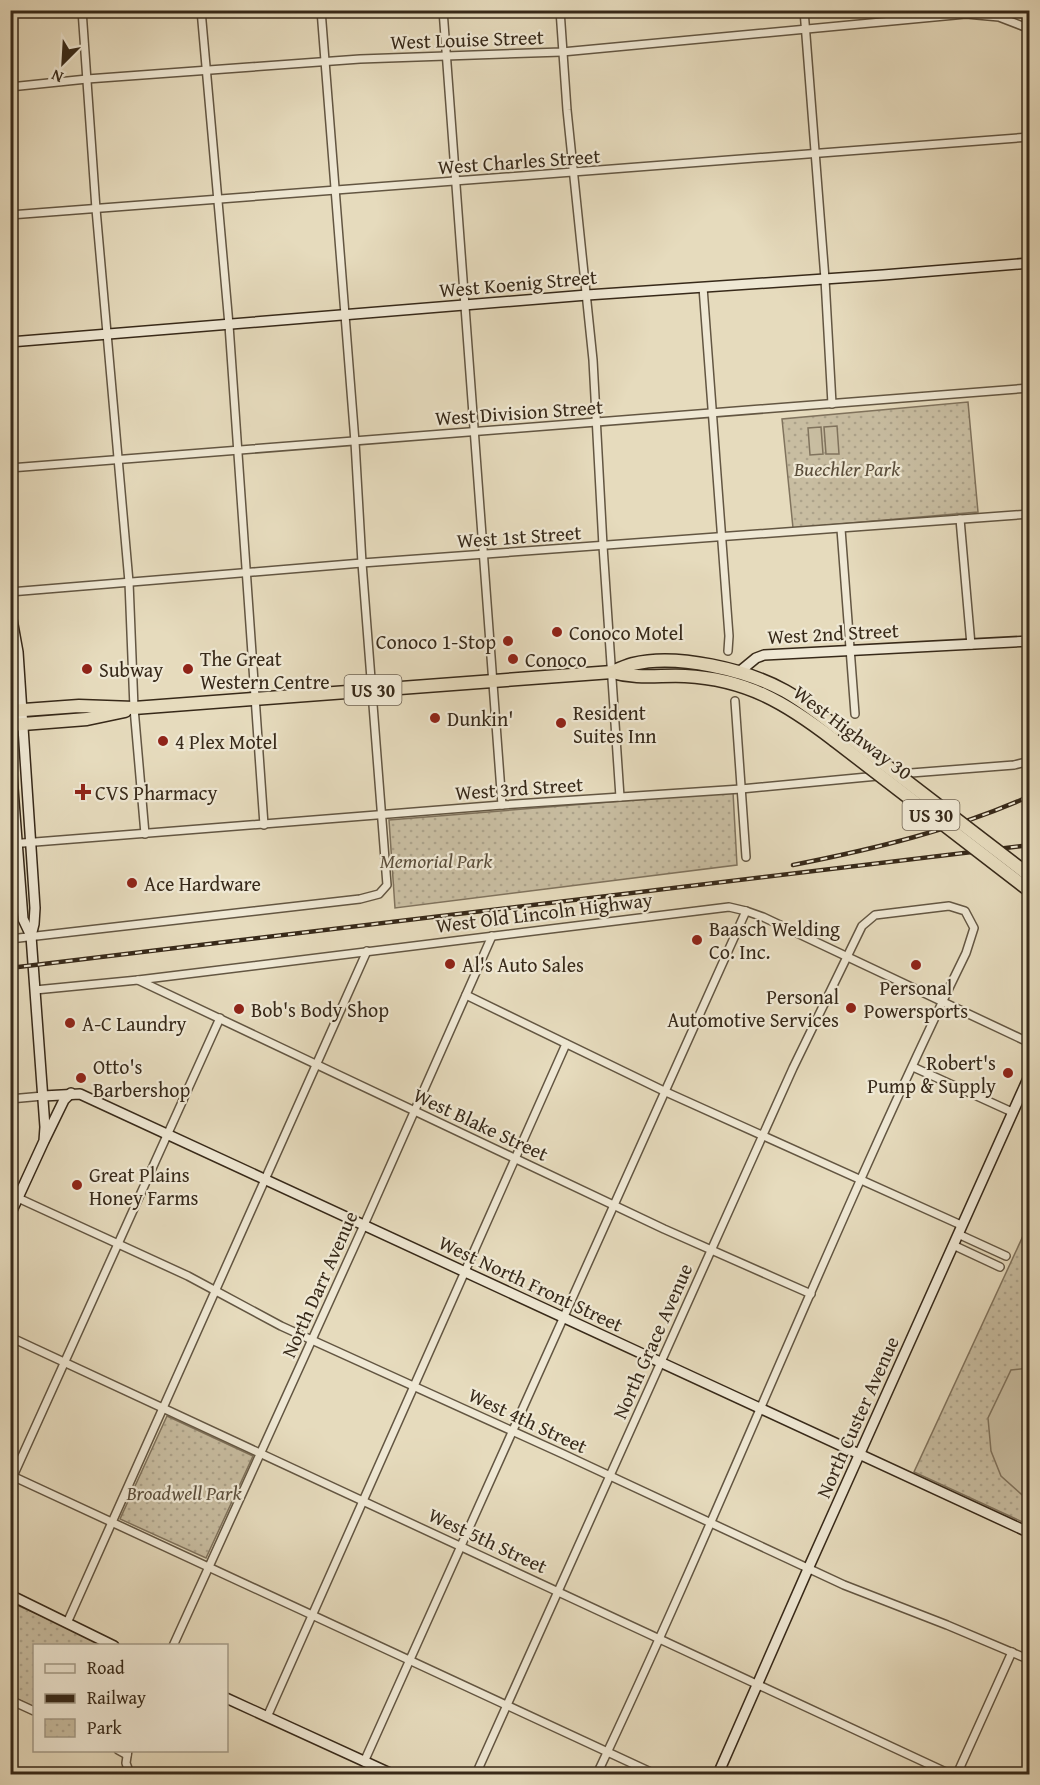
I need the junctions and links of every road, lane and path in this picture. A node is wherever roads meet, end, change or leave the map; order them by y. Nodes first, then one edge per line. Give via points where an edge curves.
1 (81, 10) edge
2 (201, 10) edge
3 (321, 10) edge
4 (442, 10) edge
5 (560, 10) edge
6 (804, 10) edge
7 (806, 28) junction
8 (1029, 29) edge
9 (562, 52) junction
10 (446, 56) junction
11 (324, 62) junction
12 (205, 70) junction
13 (87, 79) junction
14 (10, 87) edge
15 (1029, 137) edge
16 (815, 154) junction
17 (573, 173) junction
18 (455, 182) junction
19 (334, 191) junction
20 (218, 200) junction
21 (96, 209) junction
22 (10, 216) edge
23 (1029, 263) edge
24 (825, 279) junction
25 (703, 287) junction
26 (587, 295) junction
27 (464, 306) junction
28 (344, 316) junction
29 (229, 325) junction
30 (107, 334) junction
31 (10, 342) edge
32 (1029, 388) edge
33 (832, 404) junction
34 (712, 413) junction
35 (597, 423) junction
36 (474, 432) junction
37 (355, 442) junction
38 (238, 451) junction
39 (119, 460) junction
40 (10, 468) edge
41 (1029, 514) edge
42 (960, 519) junction
43 (841, 529) junction
44 (722, 538) junction
45 (603, 546) junction
46 (484, 555) junction
47 (362, 562) junction
48 (246, 572) junction
49 (129, 582) junction
50 (10, 592) edge
51 (10, 608) edge
52 (1029, 641) edge
53 (970, 645) junction
54 (728, 651) dead end
55 (850, 651) junction
56 (612, 672) junction
57 (736, 678) junction
58 (493, 680) junction
59 (372, 690) junction
60 (254, 699) junction
61 (735, 701) dead end
62 (134, 708) junction
63 (16, 711) edge
64 (855, 714) dead end
65 (16, 725) edge
66 (10, 749) edge
67 (1029, 761) edge
68 (741, 789) junction
69 (620, 797) junction
70 (502, 805) junction
71 (383, 815) junction
72 (264, 825) junction
73 (145, 834) junction
74 (31, 843) junction
75 (14, 844) edge
76 (746, 857) dead end
77 (1029, 876) edge
78 (1029, 891) edge
79 (746, 910) junction
80 (31, 936) junction
81 (492, 936) junction
82 (10, 939) edge
83 (367, 951) junction
84 (846, 956) junction
85 (138, 980) junction
86 (35, 990) junction
87 (466, 995) junction
88 (942, 1002) junction
89 (220, 1018) junction
90 (1029, 1043) edge
91 (566, 1044) junction
92 (317, 1064) junction
93 (913, 1067) junction
94 (1029, 1074) edge
95 (666, 1092) junction
96 (71, 1093) junction
97 (43, 1096) junction
98 (10, 1099) edge
99 (415, 1111) junction
100 (1012, 1112) junction
101 (168, 1133) junction
102 (762, 1135) junction
103 (44, 1141) junction
104 (516, 1159) junction
105 (266, 1179) junction
106 (862, 1180) junction
107 (18, 1198) junction
108 (615, 1205) junction
109 (10, 1215) edge
110 (364, 1225) junction
111 (960, 1229) junction
112 (119, 1244) junction
113 (953, 1245) junction
114 (712, 1249) junction
115 (1006, 1256) dead end
116 (1000, 1267) dead end
117 (466, 1272) junction
118 (214, 1290) junction
119 (811, 1294) junction
120 (564, 1318) junction
121 (10, 1337) edge
122 (312, 1340) junction
123 (64, 1362) junction
124 (660, 1363) junction
125 (415, 1386) junction
126 (162, 1407) junction
127 (761, 1409) junction
128 (513, 1431) junction
129 (261, 1453) junction
130 (860, 1455) junction
131 (609, 1475) junction
132 (12, 1478) edge
133 (364, 1500) junction
134 (112, 1522) junction
135 (711, 1524) junction
136 (1029, 1533) edge
137 (462, 1546) junction
138 (209, 1567) junction
139 (808, 1569) junction
140 (558, 1591) junction
141 (10, 1595) edge
142 (313, 1615) junction
143 (67, 1623) junction
144 (659, 1638) junction
145 (110, 1644) edge
146 (174, 1644) edge
147 (1012, 1652) junction
148 (1029, 1660) edge
149 (410, 1661) junction
150 (758, 1685) junction
151 (228, 1699) edge
152 (10, 1700) edge
153 (507, 1706) junction
154 (33, 1711) edge
155 (267, 1717) junction
156 (608, 1752) junction
157 (128, 1753) edge
158 (364, 1762) junction
159 (130, 1774) edge
160 (392, 1774) edge
161 (476, 1774) edge
162 (597, 1774) edge
163 (654, 1774) edge
164 (718, 1774) edge
165 (950, 1774) edge
166 (957, 1774) edge

1 - 13 street
2 - 12 street
3 - 11 street
4 - 10 street
5 - 9 street
6 - 7 street
7 - 8 street, West Louise Street via 966,14 999,17
7 - 9 street, West Louise Street
7 - 16 street
9 - 10 street, West Louise Street
9 - 17 street
10 - 11 street, West Louise Street
10 - 18 street
11 - 12 street, West Louise Street
11 - 19 street
12 - 13 street, West Louise Street
12 - 20 street
13 - 14 street, West Louise Street
13 - 21 street
15 - 16 street, West Charles Street
16 - 17 street, West Charles Street
16 - 24 street
17 - 18 street, West Charles Street
17 - 26 street
18 - 19 street, West Charles Street
18 - 27 street
19 - 20 street, West Charles Street
19 - 28 street
20 - 21 street, West Charles Street
20 - 29 street
21 - 22 street, West Charles Street
21 - 30 street
23 - 24 street, West Koenig Street
24 - 25 street, West Koenig Street
24 - 33 street
25 - 26 street, West Koenig Street
25 - 34 street
26 - 27 street, West Koenig Street
26 - 35 street
27 - 28 street, West Koenig Street
27 - 36 street
28 - 29 street, West Koenig Street
28 - 37 street
29 - 30 street, West Koenig Street
29 - 38 street
30 - 31 street, West Koenig Street
30 - 39 street
32 - 33 street, West Division Street
33 - 34 street, West Division Street
34 - 35 street, West Division Street
34 - 44 street
35 - 36 street, West Division Street
35 - 45 street
36 - 37 street, West Division Street
36 - 46 street
37 - 38 street, West Division Street
37 - 47 street
38 - 39 street, West Division Street
38 - 48 street
39 - 40 street, West Division Street
39 - 49 street
41 - 42 street, West 1st Street
42 - 43 street, West 1st Street
42 - 53 street
43 - 44 street, West 1st Street
43 - 55 street
44 - 45 street, West 1st Street
44 - 54 street
45 - 46 street, West 1st Street
45 - 56 street
46 - 47 street, West 1st Street
46 - 58 street
47 - 48 street, West 1st Street
47 - 59 street
48 - 49 street, West 1st Street
48 - 60 street
49 - 50 street, West 1st Street
49 - 62 street
51 - 63 street via 18,652
52 - 53 street, West 2nd Street
53 - 55 street, West 2nd Street
55 - 57 street, West 2nd Street via 759,656
55 - 64 street
56 - 57 highway, US 30 via 634,677
56 - 58 highway, US 30
56 - 69 street
57 - 77 highway, West Highway 30 / US 30, bridge via 765,682 787,692
57 - 78 highway, West Highway 30 / US 30, bridge via 782,702
58 - 59 highway, US 30
58 - 70 street
59 - 60 highway, US 30
59 - 71 street
60 - 62 highway, US 30
60 - 72 street
61 - 68 street
62 - 63 highway, US 30 via 79,706
62 - 65 highway, US 30 via 87,719
62 - 73 street
63 - 65 street
65 - 74 street
66 - 75 street
67 - 68 street, West 3rd Street
68 - 69 street, West 3rd Street
68 - 76 street
69 - 70 street, West 3rd Street
70 - 71 street, West 3rd Street
71 - 72 street, West 3rd Street
71 - 80 street via 387,885 379,894
72 - 73 street, West 3rd Street
73 - 74 street, West 3rd Street
74 - 75 street, West 3rd Street
74 - 80 street via 35,908
75 - 80 street via 23,919
79 - 81 street, West Old Lincoln Highway via 720,907
79 - 84 street, West Old Lincoln Highway
79 - 95 street
80 - 82 street
80 - 86 street
81 - 83 street, West Old Lincoln Highway
81 - 87 street, North Darr Avenue
83 - 85 street, West Old Lincoln Highway
83 - 92 street
84 - 88 street, West Old Lincoln Highway
84 - 88 street, North Grace Avenue via 862,926 875,915 949,906 965,910 974,928
84 - 102 street, North Grace Avenue
85 - 86 street, West Old Lincoln Highway
85 - 89 street, West Blake Street
86 - 97 street
87 - 91 street
87 - 99 street, North Darr Avenue
88 - 90 street, West Old Lincoln Highway
88 - 93 street
89 - 92 street, West Blake Street
89 - 101 street
91 - 95 street
91 - 104 street
92 - 99 street, West Blake Street
92 - 105 street
93 - 100 street
93 - 106 street
94 - 100 street, North Custer Avenue
95 - 102 street
95 - 108 street
96 - 97 street, West North Front Street
96 - 101 street, West North Front Street
96 - 103 street
97 - 98 street, West North Front Street
97 - 103 street
99 - 104 street, West Blake Street
99 - 110 street, North Darr Avenue
100 - 111 street, North Custer Avenue
101 - 105 street, West North Front Street
101 - 112 street
102 - 106 street
102 - 114 street, North Grace Avenue
103 - 107 street
104 - 108 street, West Blake Street
104 - 117 street
105 - 110 street, West North Front Street
105 - 118 street
106 - 111 street
106 - 119 street
107 - 109 street
107 - 112 street, West 4th Street
108 - 114 street, West Blake Street
108 - 120 street
110 - 117 street, West North Front Street
110 - 122 street, North Darr Avenue
111 - 113 street, North Custer Avenue
111 - 115 street
112 - 118 street, West 4th Street
112 - 123 street
113 - 116 street
113 - 130 street, North Custer Avenue
114 - 119 street, West Blake Street
114 - 124 street, North Grace Avenue
117 - 120 street, West North Front Street
117 - 125 street
118 - 122 street, West 4th Street
118 - 126 street
119 - 127 street
120 - 124 street, West North Front Street
120 - 128 street
121 - 123 street, West 5th Street
122 - 125 street, West 4th Street
122 - 129 street, North Darr Avenue
123 - 126 street, West 5th Street
123 - 132 street
124 - 127 street, West North Front Street
124 - 131 street, North Grace Avenue
125 - 128 street, West 4th Street
125 - 133 street
126 - 129 street, West 5th Street
126 - 134 street
127 - 130 street, West North Front Street
127 - 135 street
128 - 131 street, West 4th Street
128 - 137 street
129 - 133 street, West 5th Street
129 - 138 street, North Darr Avenue
130 - 136 street, West North Front Street
130 - 139 street, North Custer Avenue
131 - 135 street, West 4th Street
131 - 140 street, North Grace Avenue
132 - 134 street
133 - 137 street, West 5th Street
133 - 142 street
134 - 138 street
134 - 143 street
135 - 139 street, West 4th Street
135 - 144 street
137 - 140 street, West 5th Street
137 - 149 street
138 - 142 street
138 - 146 street, North Darr Avenue
139 - 147 street, West 4th Street
139 - 150 street, North Custer Avenue
140 - 144 street, West 5th Street
140 - 153 street, North Grace Avenue
141 - 143 street
142 - 149 street
142 - 155 street
143 - 145 street
144 - 150 street, West 5th Street
144 - 156 street
147 - 148 street, West 4th Street
147 - 166 street
149 - 153 street
149 - 158 street
150 - 164 street, North Custer Avenue
150 - 165 street, West 5th Street
151 - 155 street
152 - 154 street
153 - 156 street
153 - 161 street, North Grace Avenue
155 - 158 street
156 - 162 street
156 - 163 street
157 - 159 street
158 - 160 street

